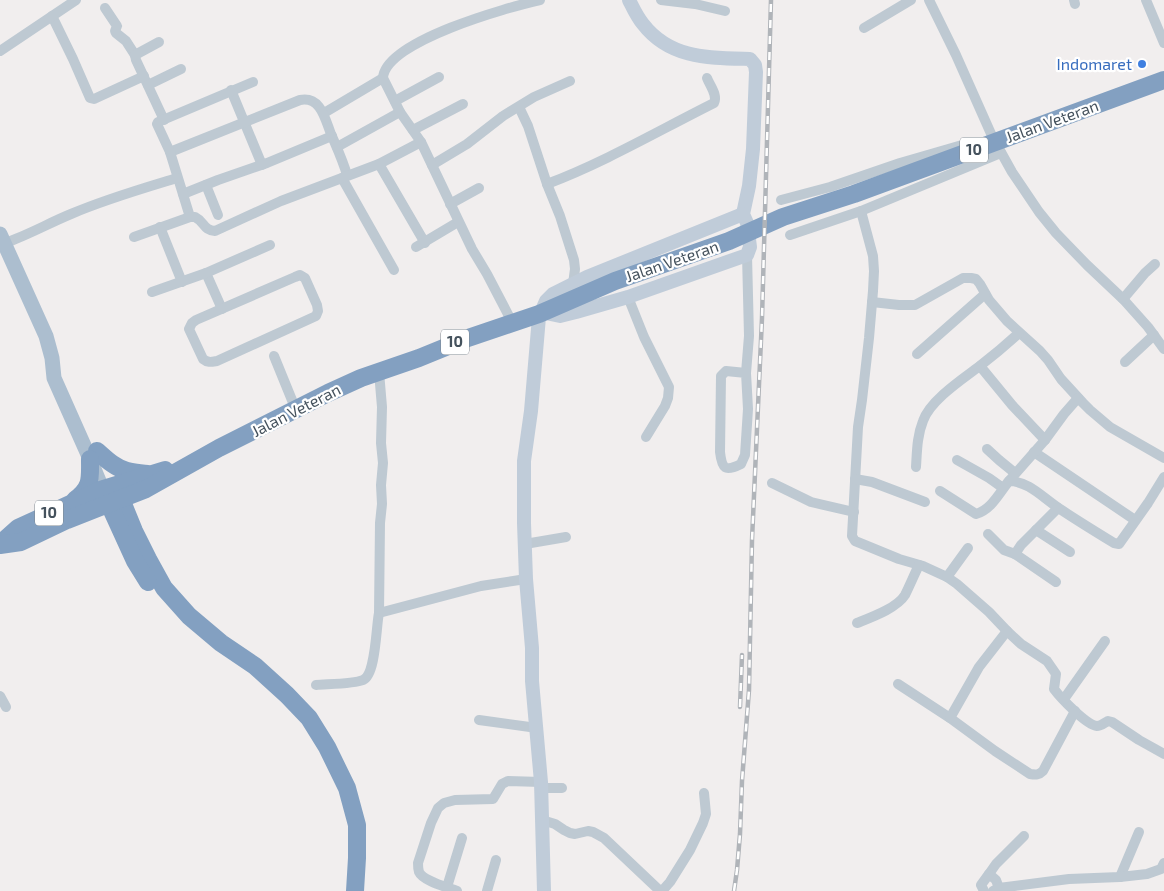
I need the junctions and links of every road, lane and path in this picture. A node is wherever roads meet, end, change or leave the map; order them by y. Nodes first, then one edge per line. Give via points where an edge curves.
1 (76, 0) edge
2 (540, 0) edge
3 (629, 0) edge
4 (661, 0) edge
5 (911, 0) edge
6 (929, 0) edge
7 (1146, 0) edge
8 (105, 8) dead end
9 (725, 12) dead end
10 (52, 16) junction
11 (864, 28) dead end
12 (159, 42) dead end
13 (1164, 43) edge
14 (0, 50) edge
15 (134, 55) junction
16 (181, 69) dead end
17 (439, 77) dead end
18 (383, 78) junction
19 (707, 78) dead end
20 (146, 80) junction
21 (1164, 80) edge
22 (570, 81) dead end
23 (253, 82) dead end
24 (231, 90) junction
25 (395, 101) junction
26 (464, 104) dead end
27 (519, 108) junction
28 (400, 112) junction
29 (324, 113) junction
30 (164, 120) junction
31 (244, 122) junction
32 (413, 130) junction
33 (332, 136) junction
34 (421, 142) junction
35 (996, 144) junction
36 (338, 147) junction
37 (170, 152) junction
38 (262, 164) junction
39 (379, 164) junction
40 (432, 165) junction
41 (345, 177) junction
42 (177, 178) junction
43 (547, 184) junction
44 (206, 185) junction
45 (479, 188) dead end
46 (183, 194) junction
47 (450, 204) junction
48 (861, 210) junction
49 (742, 214) junction
50 (218, 215) dead end
51 (190, 217) junction
52 (458, 222) junction
53 (160, 227) junction
54 (790, 234) dead end
55 (134, 238) dead end
56 (2, 239) edge
57 (270, 245) dead end
58 (747, 255) junction
59 (1155, 264) dead end
60 (394, 270) dead end
61 (206, 273) junction
62 (182, 282) junction
63 (573, 284) junction
64 (152, 292) dead end
65 (985, 294) junction
66 (628, 297) junction
67 (1123, 299) junction
68 (872, 302) junction
69 (222, 309) junction
70 (542, 312) junction
71 (512, 322) junction
72 (1019, 332) junction
73 (1154, 335) junction
74 (1164, 349) edge
75 (917, 354) dead end
76 (274, 356) dead end
77 (1125, 362) dead end
78 (980, 366) junction
79 (379, 372) junction
80 (746, 373) junction
81 (1078, 398) junction
82 (296, 410) junction
83 (646, 437) dead end
84 (1045, 440) junction
85 (987, 449) dead end
86 (1034, 452) junction
87 (94, 455) junction
88 (1164, 458) edge
89 (957, 460) dead end
90 (916, 467) dead end
91 (1164, 477) edge
92 (855, 478) junction
93 (1009, 481) junction
94 (149, 482) junction
95 (772, 483) dead end
96 (940, 490) dead end
97 (112, 494) junction
98 (925, 502) dead end
99 (1058, 508) junction
100 (851, 511) junction
101 (69, 512) junction
102 (1135, 520) junction
103 (128, 530) junction
104 (1036, 530) junction
105 (988, 534) dead end
106 (566, 537) dead end
107 (0, 544) edge
108 (525, 544) junction
109 (968, 548) dead end
110 (1070, 552) dead end
111 (1015, 554) junction
112 (919, 565) junction
113 (947, 577) junction
114 (526, 579) junction
115 (1056, 582) dead end
116 (379, 613) junction
117 (857, 623) dead end
118 (1007, 632) junction
119 (1105, 641) dead end
120 (898, 684) dead end
121 (316, 685) dead end
122 (0, 696) edge
123 (1064, 699) junction
124 (6, 707) dead end
125 (1075, 711) junction
126 (950, 718) junction
127 (479, 720) dead end
128 (537, 728) junction
129 (1164, 754) edge
130 (542, 785) junction
131 (562, 788) dead end
132 (704, 793) dead end
133 (542, 820) junction
134 (1139, 832) dead end
135 (1024, 836) dead end
136 (462, 838) dead end
137 (496, 860) dead end
138 (1164, 863) edge
139 (989, 874) junction
140 (1120, 877) junction
141 (452, 889) edge
142 (996, 889) edge
143 (347, 891) edge
144 (355, 891) edge
145 (487, 891) edge
146 (544, 891) edge
147 (661, 891) edge
148 (984, 891) edge

1 - 10 street
2 - 18 street via 462,23 424,40 390,63
3 - 49 street via 645,26 671,47 699,56 750,59 755,65 753,149
4 - 9 street
5 - 11 street
6 - 35 street
7 - 13 street
8 - 15 street via 117,26 116,33 126,41
10 - 14 street
10 - 20 street via 90,98
12 - 15 street
15 - 20 street
16 - 20 street
17 - 25 street
18 - 25 street
18 - 29 street
19 - 43 street via 714,92 714,103 618,153
20 - 30 street
21 - 35 highway, Jalan Veteran / 10
22 - 27 street
23 - 24 street
24 - 30 street
24 - 31 street
25 - 28 street
26 - 32 street
27 - 40 street
27 - 43 street
28 - 32 street
28 - 36 street
29 - 31 street via 306,99
29 - 33 street
30 - 37 street via 157,124
31 - 37 street
31 - 38 street
32 - 34 street
33 - 36 street
33 - 38 street
34 - 39 street
34 - 40 street
35 - 48 street
35 - 67 street via 1045,220
35 - 70 highway, Jalan Veteran / 10 via 951,157 854,194 782,209 729,241 615,281
36 - 41 street
37 - 42 street
38 - 44 street
39 - 41 street
39 - 52 street via 420,245
40 - 47 street
41 - 51 street via 281,201 216,231 210,231 203,222
41 - 60 street
42 - 46 street
42 - 56 street via 98,203 26,236
43 - 63 street via 574,260
44 - 46 street
44 - 50 street
45 - 47 street
46 - 51 street
47 - 52 street
48 - 54 street
48 - 68 street via 873,256
49 - 58 street via 747,222 750,247
49 - 63 street
51 - 53 street
52 - 71 street
53 - 55 street
53 - 62 street
56 - 87 main road via 46,336 52,358 62,372
57 - 61 street
58 - 66 street
58 - 80 street via 749,336
59 - 67 street
61 - 62 street
61 - 69 street
62 - 64 street
63 - 70 street via 553,294
65 - 68 street via 976,279 963,278 915,305
65 - 72 street
65 - 75 street
66 - 70 street via 560,316
66 - 83 street via 669,388 665,406
67 - 73 street
68 - 92 street
69 - 69 street via 300,275 305,278 318,311 316,316 207,362 189,329 196,320
70 - 71 highway, Jalan Veteran / 10
70 - 108 street via 524,461
71 - 79 highway, Jalan Veteran / 10
72 - 78 street
72 - 81 street via 1040,351
73 - 74 street
73 - 77 street
76 - 82 street
78 - 84 street
78 - 90 street via 940,398 923,419 917,442
79 - 82 highway, Jalan Veteran / 10 via 346,384
79 - 116 street via 383,463
80 - 80 street via 726,372 722,376 720,452 721,464 725,468 740,464 745,456
81 - 84 street
81 - 88 street via 1110,427
82 - 94 highway, Jalan Veteran / 10
84 - 86 street
85 - 93 street via 999,460
86 - 93 street
86 - 102 street
87 - 94 highway
87 - 97 main road
87 - 101 highway via 88,487
89 - 93 street via 989,478
91 - 102 street
92 - 98 street
92 - 100 street
93 - 96 street via 979,514
93 - 99 street via 1030,488
94 - 97 highway, Jalan Veteran / 10
94 - 103 highway via 134,508
95 - 100 street via 811,502
97 - 101 highway, 10
97 - 103 highway
99 - 102 street via 1117,544
99 - 104 street
100 - 112 street via 855,541
101 - 103 highway via 100,517
101 - 107 highway, 10 via 21,542
103 - 143 highway via 135,560 155,594 182,623 278,700 298,721 320,754 337,789 348,828
103 - 144 highway via 164,588 182,609 221,644 255,666 309,718 347,788 357,825
104 - 110 street
104 - 111 street
105 - 111 street via 1004,550
106 - 108 street
108 - 114 street
109 - 113 street
111 - 115 street
112 - 113 street
112 - 117 street via 904,596 895,605
113 - 118 street via 989,612
114 - 116 street via 481,586
114 - 128 street
116 - 121 street via 368,677 362,681
118 - 123 street via 1047,660 1056,674 1054,689
118 - 126 street via 979,667
119 - 123 street
120 - 126 street
122 - 124 street
123 - 125 street
125 - 126 street via 1044,771 1036,775 995,751
125 - 129 street via 1096,726 1112,722
127 - 128 street
128 - 130 street
130 - 131 street
130 - 133 street
130 - 141 street via 508,781 502,784 493,799 455,800 438,808 418,870 428,880
132 - 147 street via 706,814 703,823 690,850
133 - 146 street
133 - 147 street via 570,833 588,831 604,838
134 - 140 street
135 - 139 street
136 - 141 street
137 - 145 street
138 - 140 street via 1161,869 1147,874
139 - 142 street via 996,880
139 - 148 street via 981,885
140 - 142 street via 1069,879

